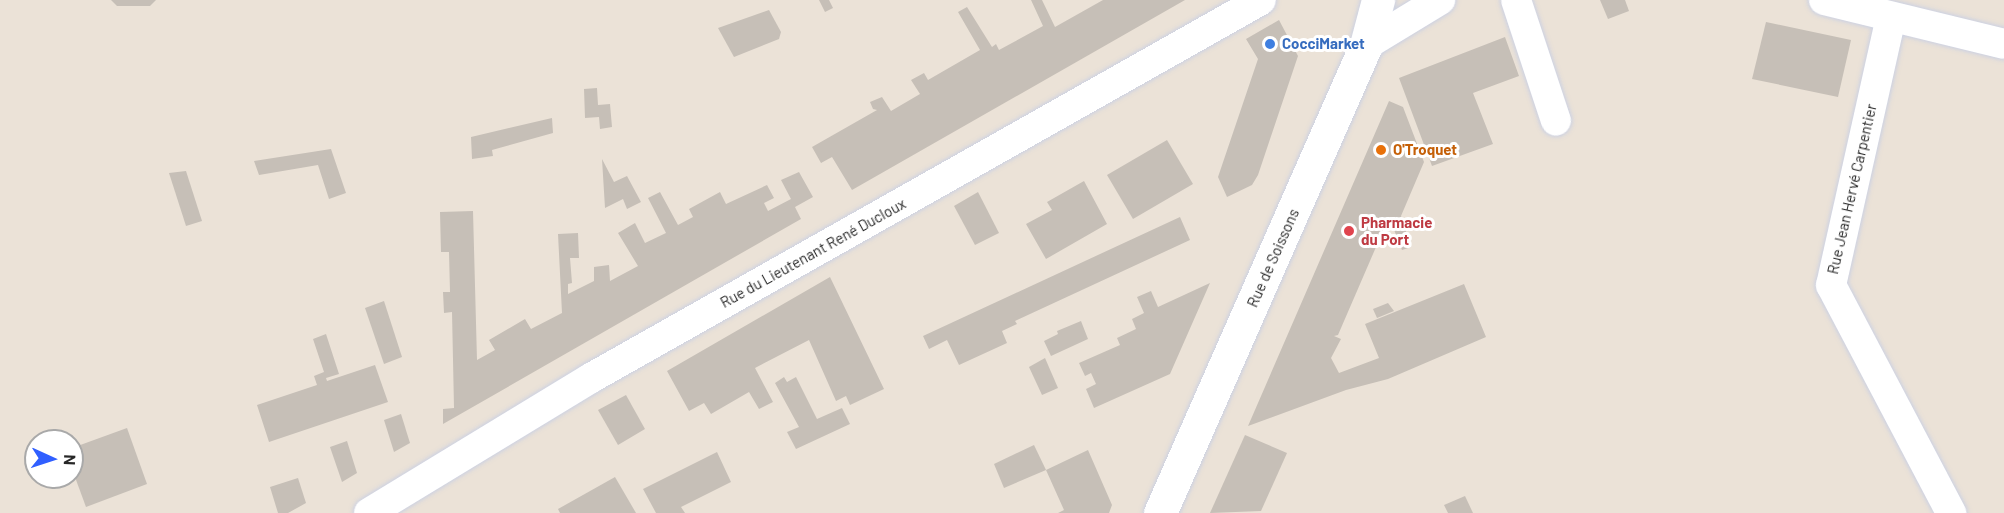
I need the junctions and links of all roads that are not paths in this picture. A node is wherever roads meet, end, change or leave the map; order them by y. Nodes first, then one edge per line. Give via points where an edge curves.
1 (1261, 0) edge
2 (1378, 0) edge
3 (1440, 0) edge
4 (1516, 0) edge
5 (1824, 0) edge
6 (1892, 17) junction
7 (2004, 44) edge
8 (1366, 45) junction
9 (1556, 121) dead end
10 (369, 513) edge
11 (1160, 513) edge
12 (1951, 513) edge

1 - 10 street, Rue du Lieutenant René Ducloux via 591,378
2 - 8 main road, Rue de Soissons
3 - 8 street
4 - 9 street
5 - 6 street
6 - 7 street
6 - 12 street, Rue Jean Hervé Carpentier via 1831,285
8 - 11 main road, Rue de Soissons

